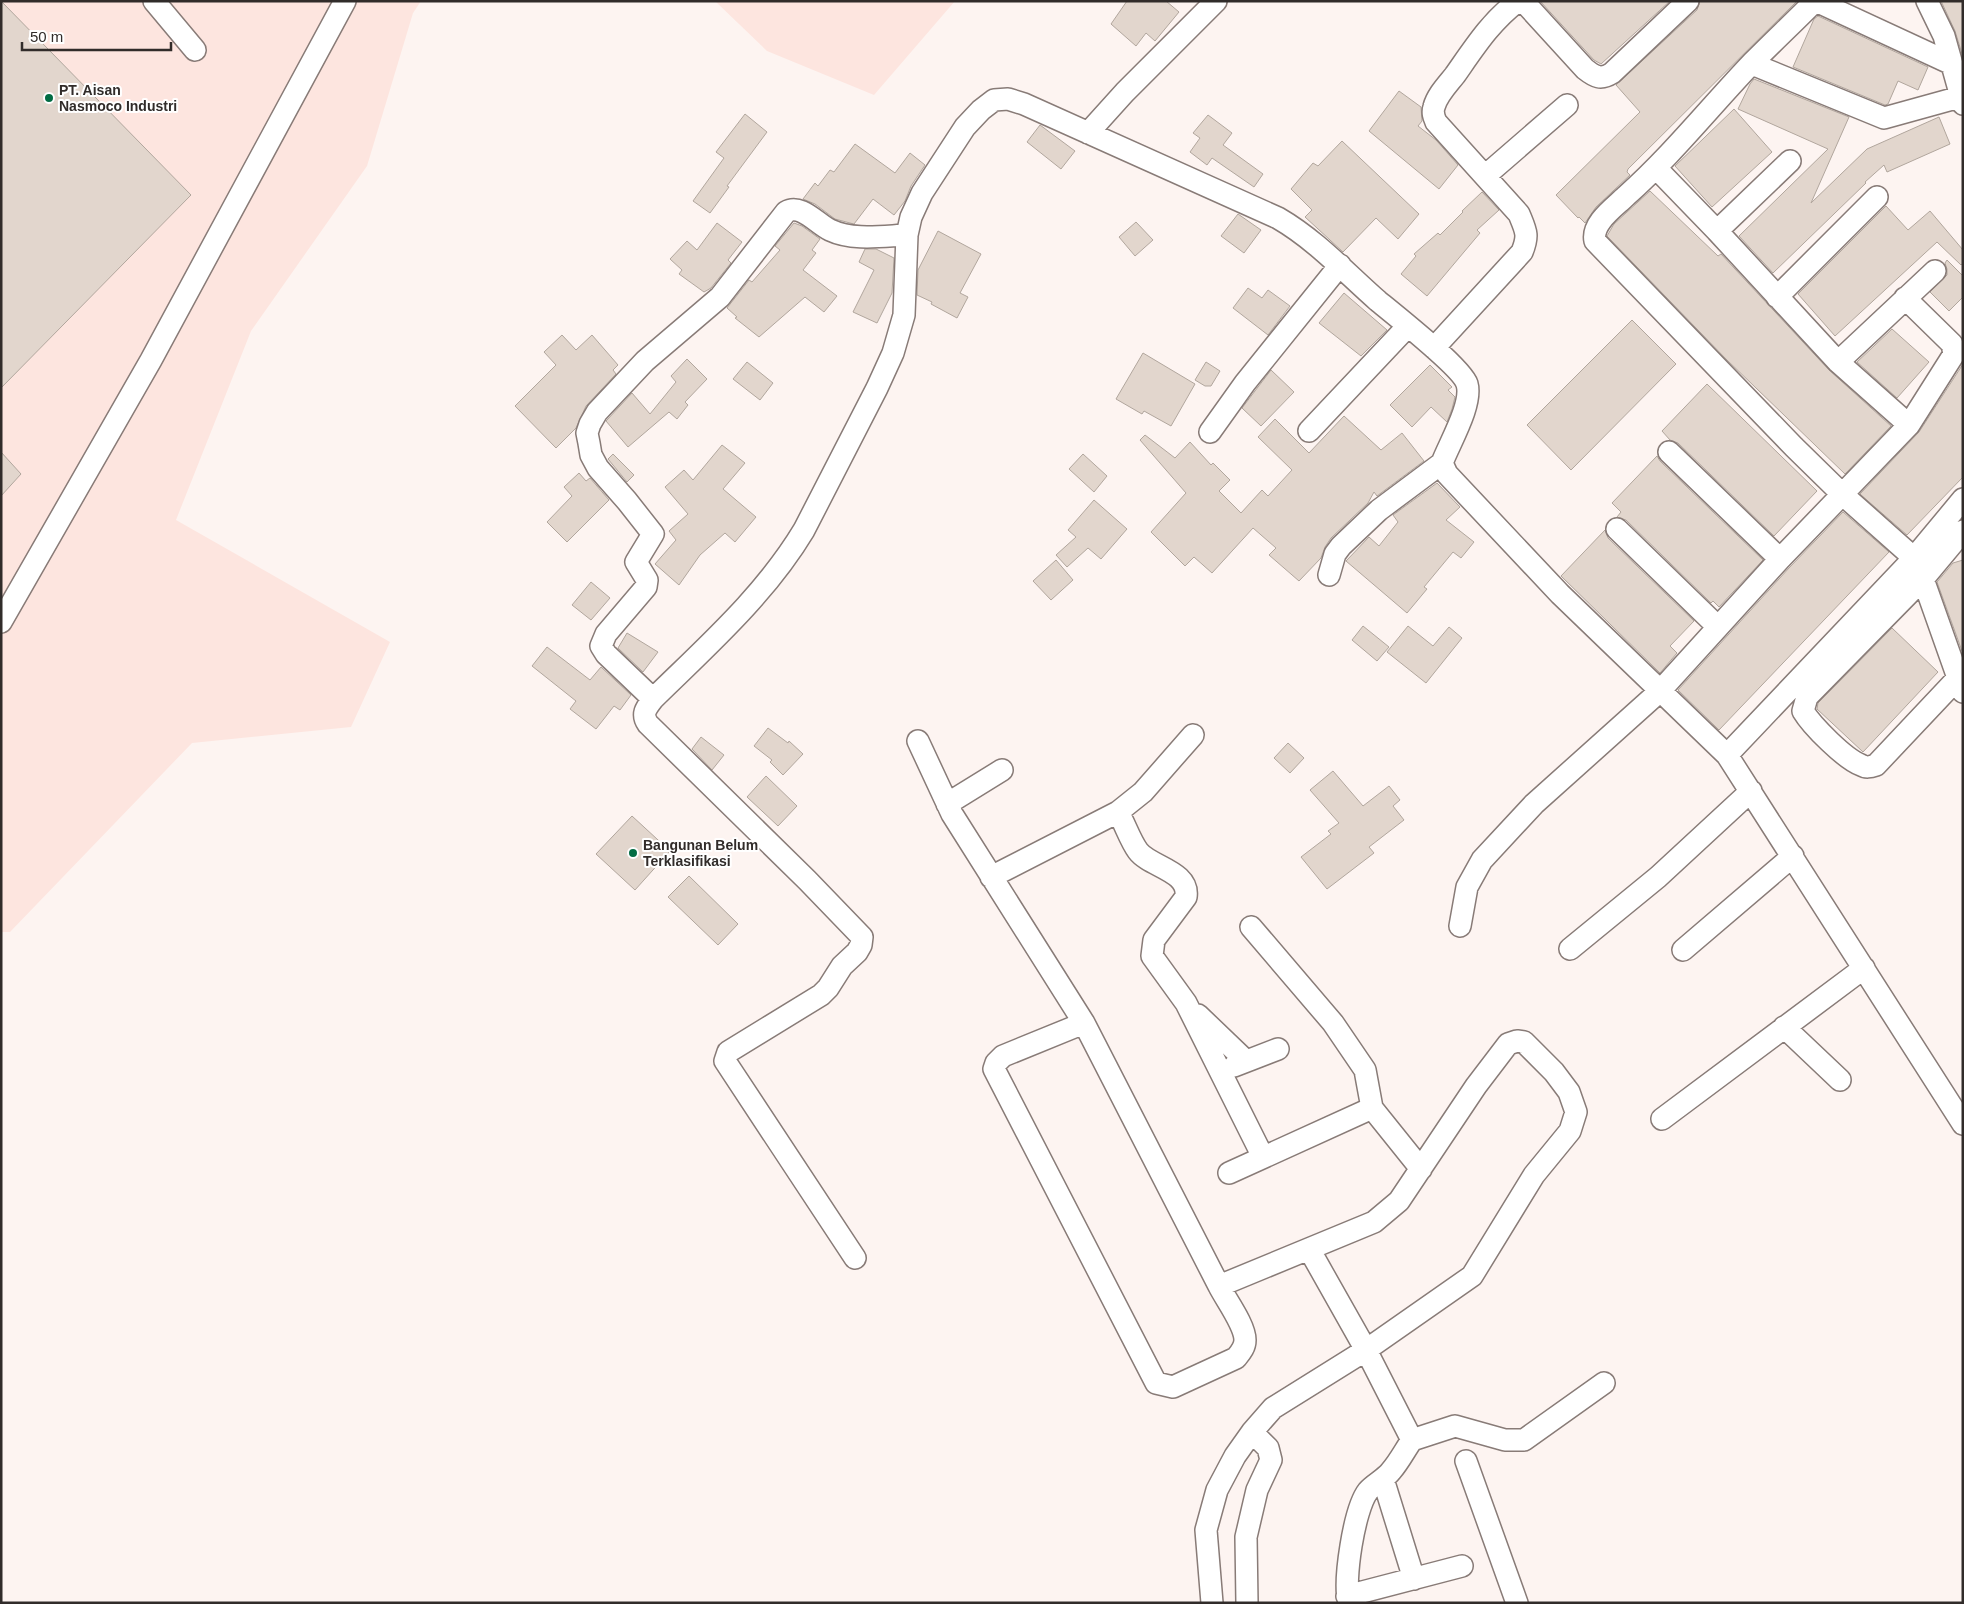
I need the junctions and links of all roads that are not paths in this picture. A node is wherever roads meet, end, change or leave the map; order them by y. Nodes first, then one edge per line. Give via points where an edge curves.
1 (154, 1) edge
2 (345, 1) edge
3 (1216, 1) edge
4 (1518, 1) edge
5 (1523, 1) edge
6 (1688, 1) edge
7 (1816, 1) edge
8 (1927, 1) edge
9 (195, 50) dead end
10 (1752, 64) junction
11 (1952, 64) junction
12 (1962, 101) edge
13 (1567, 105) dead end
14 (1088, 133) junction
15 (1790, 161) dead end
16 (1657, 169) junction
17 (1485, 176) junction
18 (1877, 197) dead end
19 (1717, 231) junction
20 (907, 235) junction
21 (1340, 265) junction
22 (1935, 270) dead end
23 (1777, 297) junction
24 (1905, 298) junction
25 (1408, 326) junction
26 (1434, 348) junction
27 (1838, 362) junction
28 (1909, 425) junction
29 (1308, 431) dead end
30 (1210, 432) dead end
31 (1669, 452) dead end
32 (1442, 463) junction
33 (1842, 494) junction
34 (1963, 499) edge
35 (1618, 529) dead end
36 (1963, 530) edge
37 (1914, 558) junction
38 (1780, 559) junction
39 (1329, 575) dead end
40 (1923, 579) junction
41 (1, 622) edge
42 (1718, 627) junction
43 (1960, 685) edge
44 (1660, 691) junction
45 (653, 699) junction
46 (1192, 735) dead end
47 (918, 741) dead end
48 (1727, 755) junction
49 (1002, 770) dead end
50 (1751, 791) junction
51 (947, 804) junction
52 (1118, 812) junction
53 (1793, 856) junction
54 (991, 877) junction
55 (1460, 926) dead end
56 (1251, 927) dead end
57 (1570, 949) dead end
58 (1683, 950) dead end
59 (1864, 968) junction
60 (1186, 1003) junction
61 (1084, 1023) junction
62 (1784, 1027) junction
63 (1278, 1048) dead end
64 (1246, 1061) junction
65 (1220, 1071) junction
66 (1840, 1080) dead end
67 (1372, 1108) junction
68 (1662, 1119) dead end
69 (1963, 1124) edge
70 (1263, 1157) junction
71 (1422, 1168) junction
72 (1229, 1173) dead end
73 (1309, 1249) junction
74 (855, 1258) dead end
75 (1219, 1286) junction
76 (1366, 1350) junction
77 (1604, 1383) dead end
78 (1252, 1432) junction
79 (1412, 1440) junction
80 (1466, 1461) dead end
81 (1383, 1479) junction
82 (1462, 1566) dead end
83 (1414, 1579) junction
84 (1348, 1599) edge
85 (1212, 1603) edge
86 (1247, 1603) edge
87 (1517, 1603) edge

1 - 9 street
2 - 41 street via 151,360
3 - 14 street
4 - 17 street via 1488,30 1433,108 1436,122
5 - 6 street via 1585,69 1600,78 1612,73
7 - 10 street
7 - 11 street
8 - 11 street via 1944,36
10 - 12 street via 1884,118
10 - 16 street
11 - 12 street
13 - 17 street
14 - 20 street via 1024,104 1008,99 994,100 965,127 938,168 922,193
14 - 21 street via 1278,218
15 - 19 street
16 - 19 street
16 - 33 street via 1596,227 1595,240
17 - 26 street via 1519,214 1527,240 1522,252
18 - 23 street
19 - 23 street
20 - 45 street via 904,315 892,353 804,530 747,607
20 - 45 street via 842,235 798,209 791,209 720,297 645,361 590,424 588,443 598,468 653,534 636,562 647,580 646,587 606,634 602,646 606,654
21 - 25 street
21 - 30 street
22 - 24 street
23 - 27 street
24 - 27 street
24 - 28 street via 1952,344 1954,354
25 - 26 street
25 - 29 street
26 - 32 street via 1465,379 1468,391
27 - 28 street
28 - 33 street
31 - 38 street
32 - 39 street via 1380,510 1341,546
32 - 44 street via 1454,484
33 - 37 street
33 - 38 street
34 - 37 street
35 - 42 street
36 - 40 street
37 - 48 street
38 - 42 street
40 - 43 street
40 - 43 street via 1807,697 1803,711 1810,722 1854,762 1867,767 1876,765
42 - 44 street
44 - 48 street
44 - 55 street via 1534,804 1482,860 1467,887
45 - 74 street via 645,708 648,724 862,937 857,952 842,966 821,995 725,1056 725,1061
46 - 52 street via 1143,792
47 - 51 street
48 - 50 street
49 - 51 street
50 - 53 street
50 - 57 street via 1658,877
51 - 54 street
52 - 54 street
52 - 60 street via 1139,852 1182,880 1187,891 1186,897 1154,940 1152,956
53 - 58 street
53 - 59 street
54 - 61 street
56 - 67 street via 1333,1022 1365,1070
59 - 62 street
59 - 69 street
60 - 64 street
60 - 65 street
61 - 75 street
61 - 75 street via 1004,1056 994,1069 1156,1383 1173,1387 1236,1358 1243,1349 1242,1328
62 - 66 street
62 - 68 street
63 - 64 street
64 - 65 street
65 - 70 street
67 - 70 street
67 - 71 street
70 - 72 street
71 - 73 street via 1399,1201 1374,1222
71 - 76 street via 1508,1044 1524,1042 1570,1092 1576,1112 1570,1130 1534,1175 1472,1276
73 - 75 street
73 - 76 street
76 - 78 street via 1274,1408
76 - 79 street
77 - 79 street via 1524,1440 1505,1440 1455,1426
78 - 85 street via 1217,1490 1206,1530
78 - 86 street via 1268,1448 1271,1460 1257,1490 1246,1537
79 - 81 street
80 - 87 street
81 - 83 street
81 - 84 street via 1368,1492 1358,1511 1349,1554
82 - 83 street
83 - 84 street

